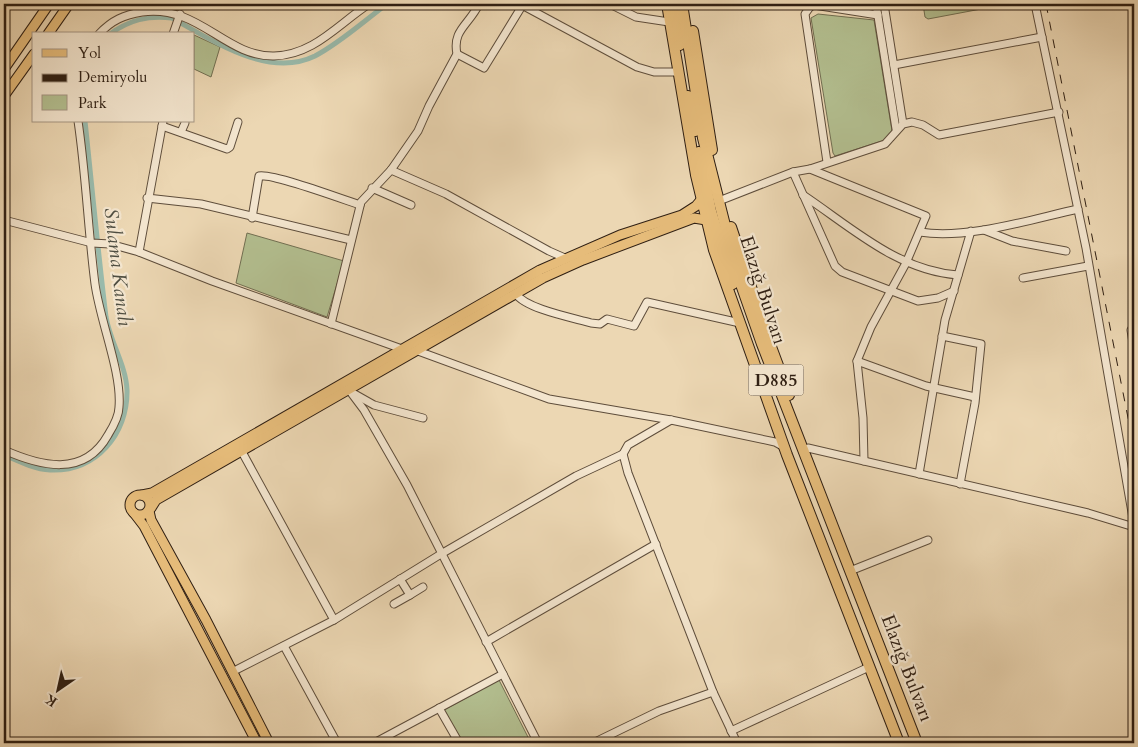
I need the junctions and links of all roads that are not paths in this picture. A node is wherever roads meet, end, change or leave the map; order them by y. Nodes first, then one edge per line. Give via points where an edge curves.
1 (49, 4) edge
2 (70, 4) edge
3 (369, 4) edge
4 (479, 4) edge
5 (610, 4) edge
6 (667, 4) edge
7 (674, 4) edge
8 (682, 4) edge
9 (689, 4) edge
10 (876, 4) edge
11 (884, 4) edge
12 (1035, 4) edge
13 (521, 5) edge
14 (878, 15) junction
15 (178, 19) junction
16 (670, 22) junction
17 (49, 32) edge
18 (102, 32) edge
19 (174, 32) edge
20 (1042, 37) junction
21 (457, 54) junction
22 (32, 57) edge
23 (894, 65) junction
24 (4, 69) edge
25 (677, 72) junction
26 (4, 96) edge
27 (1059, 112) junction
28 (78, 122) edge
29 (185, 122) dead end
30 (238, 122) dead end
31 (162, 124) edge
32 (903, 124) junction
33 (896, 129) junction
34 (181, 132) junction
35 (827, 162) junction
36 (810, 169) junction
37 (391, 170) junction
38 (793, 172) junction
39 (372, 188) junction
40 (803, 195) junction
41 (147, 198) junction
42 (701, 200) junction
43 (724, 200) junction
44 (360, 205) junction
45 (411, 205) dead end
46 (1078, 209) junction
47 (252, 218) junction
48 (4, 220) edge
49 (706, 220) junction
50 (983, 230) junction
51 (971, 231) junction
52 (920, 232) junction
53 (351, 240) junction
54 (94, 243) junction
55 (1066, 251) dead end
56 (139, 252) junction
57 (565, 258) junction
58 (906, 263) junction
59 (1088, 266) junction
60 (958, 275) junction
61 (1022, 278) dead end
62 (890, 290) junction
63 (954, 291) junction
64 (516, 294) junction
65 (740, 323) junction
66 (331, 324) junction
67 (1132, 328) edge
68 (942, 336) junction
69 (402, 349) junction
70 (1134, 350) edge
71 (418, 351) junction
72 (858, 361) junction
73 (934, 388) junction
74 (349, 390) junction
75 (975, 397) junction
76 (423, 418) dead end
77 (671, 420) junction
78 (780, 441) junction
79 (808, 448) junction
80 (4, 450) edge
81 (241, 450) junction
82 (623, 454) junction
83 (864, 461) junction
84 (919, 474) junction
85 (960, 484) junction
86 (142, 495) junction
87 (150, 509) junction
88 (134, 513) junction
89 (1134, 526) edge
90 (928, 540) dead end
91 (656, 544) junction
92 (441, 554) junction
93 (855, 569) junction
94 (400, 579) junction
95 (423, 587) dead end
96 (410, 594) junction
97 (394, 604) dead end
98 (334, 620) junction
99 (486, 642) junction
100 (284, 646) junction
101 (869, 667) junction
102 (232, 672) junction
103 (503, 674) junction
104 (713, 692) junction
105 (439, 708) junction
106 (731, 731) junction
107 (257, 743) edge
108 (269, 743) edge
109 (337, 743) edge
110 (374, 743) edge
111 (459, 743) edge
112 (538, 743) edge
113 (593, 743) edge
114 (737, 743) edge
115 (899, 743) edge
116 (906, 743) edge
117 (917, 743) edge
118 (924, 743) edge

1 - 24 main road
2 - 17 main road
3 - 15 street via 315,44 290,54 272,56 250,52
4 - 21 street via 474,16 456,37
5 - 16 street via 636,17
6 - 16 highway
7 - 116 highway, Elazığ Bulvarı / D885 via 683,71 708,195 746,328
8 - 117 highway, Elazığ Bulvarı / D885 via 703,138 737,273
9 - 43 highway via 712,148
10 - 14 street
11 - 23 street
12 - 20 street
13 - 21 street via 484,68
13 - 25 street via 629,64 654,72
14 - 33 street
14 - 35 street via 814,5 805,14
15 - 18 street via 149,11 123,16
15 - 19 street
16 - 25 highway
20 - 23 street
20 - 27 street
21 - 37 street via 418,131
22 - 26 main road
23 - 32 street
25 - 42 highway
27 - 32 street via 939,135 923,125
27 - 46 street
28 - 54 street
29 - 34 street
30 - 34 street via 227,149
31 - 34 street
31 - 41 street
32 - 33 street
33 - 35 street via 885,144
35 - 36 street
36 - 38 street
36 - 52 street via 924,214 926,218
37 - 39 street
37 - 57 street via 446,194
38 - 40 street
38 - 43 street
39 - 44 street
39 - 45 street
40 - 58 street
40 - 62 street via 836,266 854,278
41 - 47 street via 201,204
41 - 56 street
42 - 49 highway
42 - 57 main road via 682,215 620,235
43 - 79 highway via 770,344
44 - 47 street via 263,175 259,176
44 - 53 street
46 - 50 street
46 - 59 street
47 - 53 street
48 - 54 street
49 - 64 main road via 694,218 583,260
49 - 65 highway
50 - 51 street
50 - 55 street via 1012,241
51 - 52 street via 934,235
51 - 60 street
52 - 58 street
53 - 66 street
54 - 56 street
54 - 80 street via 97,300 119,391 117,417 96,451 76,462 45,464
56 - 66 street
57 - 69 main road
58 - 60 street
58 - 62 street
59 - 61 street
59 - 89 street
60 - 63 street
62 - 63 street via 918,301
62 - 72 street
63 - 68 street
64 - 65 street via 535,306 592,323 600,324 607,319 634,326 647,302
64 - 71 main road
65 - 78 highway
66 - 69 street
67 - 70 street
68 - 73 street
68 - 75 street via 981,344
69 - 86 main road via 152,493
71 - 74 main road
71 - 77 street via 549,399
72 - 73 street
72 - 83 street
73 - 75 street
73 - 84 street
74 - 76 street via 374,405
74 - 81 main road
74 - 92 street via 408,485
75 - 85 street
77 - 78 street
77 - 82 street via 628,445
78 - 101 highway
79 - 83 street
79 - 93 highway
81 - 87 main road via 156,500
81 - 98 street
82 - 91 street
82 - 92 street via 576,476
83 - 84 street
84 - 85 street
85 - 89 street
86 - 87 main road via 148,498
86 - 88 main road via 131,501 130,508
87 - 88 main road via 140,516
87 - 102 main road via 151,520
88 - 107 main road via 144,526
90 - 93 street
91 - 99 street
91 - 104 street
92 - 94 street
92 - 99 street
93 - 118 highway
94 - 96 street
94 - 98 street
95 - 96 street
96 - 97 street
98 - 100 street
99 - 103 street
100 - 102 street
100 - 109 street
101 - 106 street
101 - 115 highway
102 - 108 main road
103 - 105 street
103 - 112 street
104 - 106 street
104 - 113 street via 659,711
105 - 110 street
105 - 111 street
106 - 114 street

